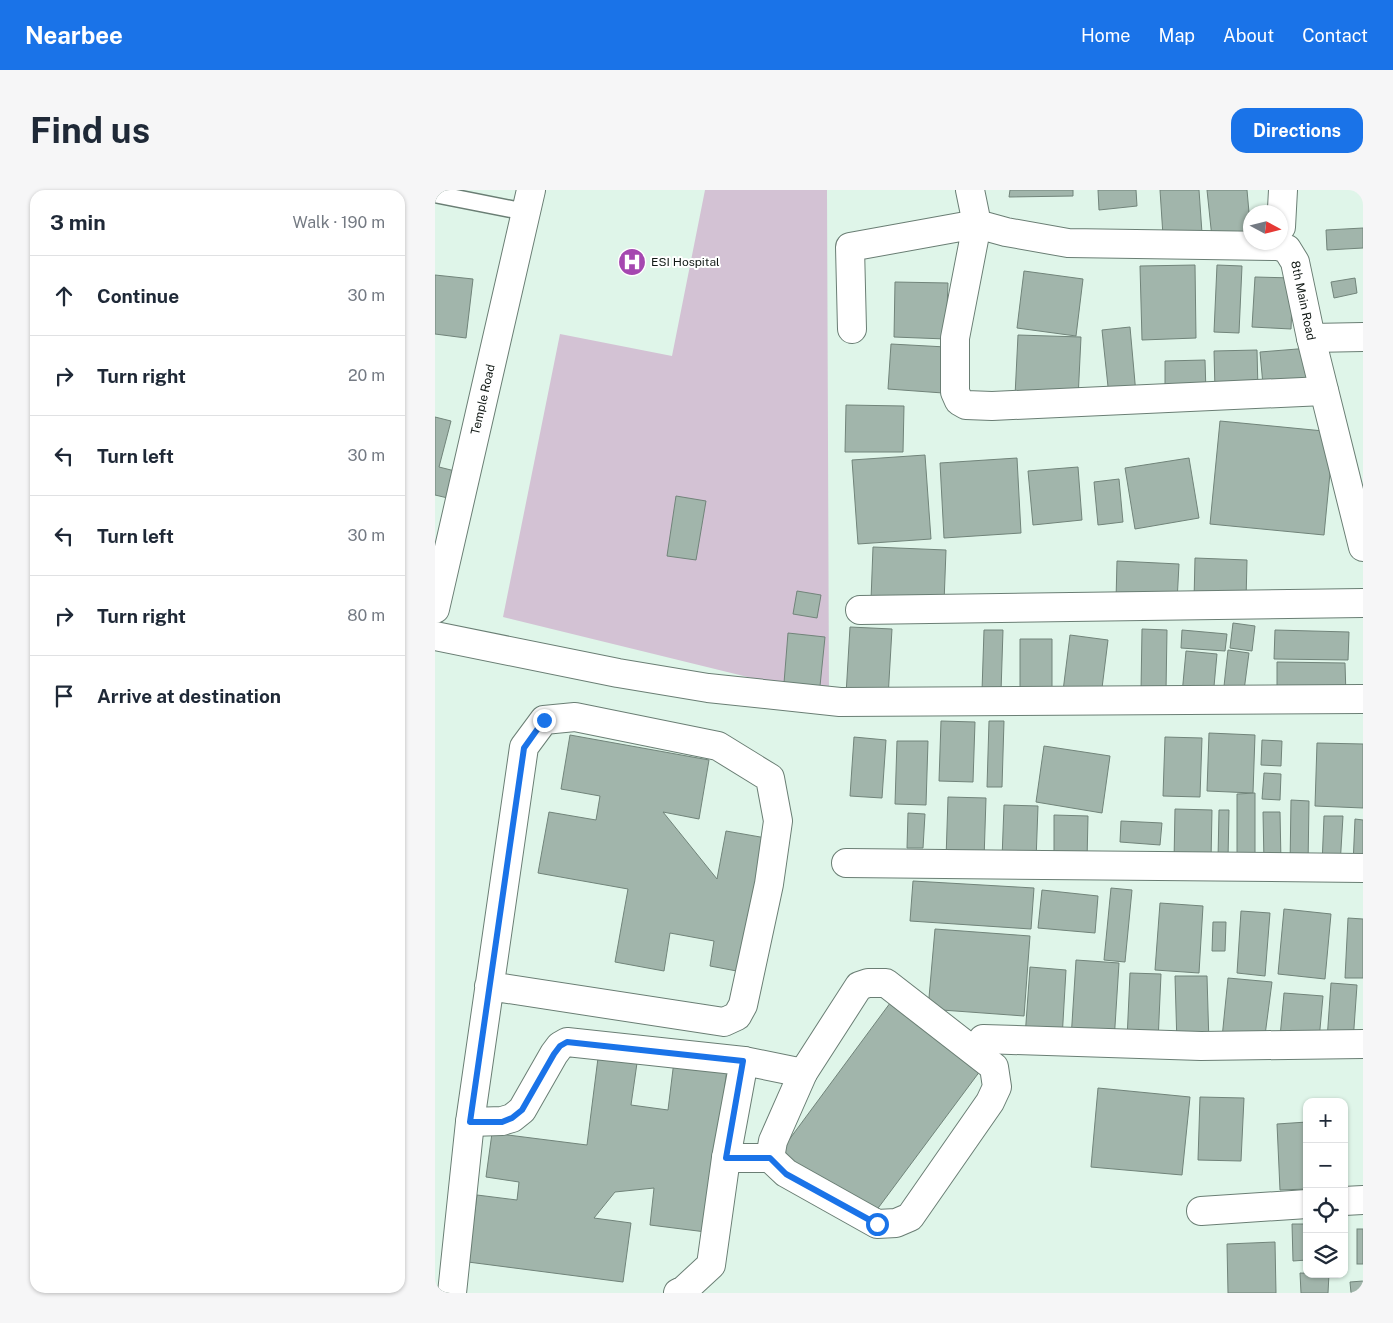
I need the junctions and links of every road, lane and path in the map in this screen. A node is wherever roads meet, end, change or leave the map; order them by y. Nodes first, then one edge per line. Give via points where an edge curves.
1 (970, 190) edge
2 (1283, 190) edge
3 (435, 194) edge
4 (528, 201) edge
5 (1282, 205) edge
6 (977, 224) junction
7 (1243, 239) edge
8 (1288, 250) edge
9 (852, 330) dead end
10 (1363, 337) edge
11 (1311, 338) junction
12 (1324, 391) junction
13 (1363, 547) edge
14 (1363, 604) edge
15 (435, 609) edge
16 (861, 610) dead end
17 (435, 636) edge
18 (1363, 699) edge
19 (846, 863) dead end
20 (1363, 868) edge
21 (489, 986) junction
22 (983, 1038) dead end
23 (1363, 1044) edge
24 (743, 1061) junction
25 (803, 1073) junction
26 (470, 1122) junction
27 (726, 1158) junction
28 (770, 1158) junction
29 (1363, 1200) edge
30 (1348, 1201) edge
31 (1303, 1204) edge
32 (1201, 1212) dead end
33 (452, 1293) edge
34 (678, 1293) edge

1 - 6 street
2 - 5 street
3 - 4 lane
4 - 15 street, Temple Road
6 - 7 street via 1068,243
6 - 9 street via 849,247
6 - 12 street via 955,338 955,392 959,401 966,405
8 - 11 street, 8th Main Road via 1295,262
10 - 11 street
11 - 12 street, 8th Main Road
12 - 13 street, 8th Main Road
14 - 16 street
17 - 18 street via 708,688 840,702
19 - 20 street
21 - 21 street via 724,1022 737,1016 743,1005 771,875 778,821 770,778 718,746 575,717 544,720 524,748
21 - 26 street
22 - 23 street via 1201,1046
24 - 25 street
24 - 26 street via 567,1042 554,1054 522,1110 502,1122
24 - 27 street
25 - 28 street via 773,1141
25 - 28 street via 859,986 886,983 994,1067 997,1087 990,1102 910,1216 895,1223 877,1224 786,1174
26 - 33 street
27 - 28 street
27 - 34 street via 711,1265
29 - 30 street
31 - 32 street

